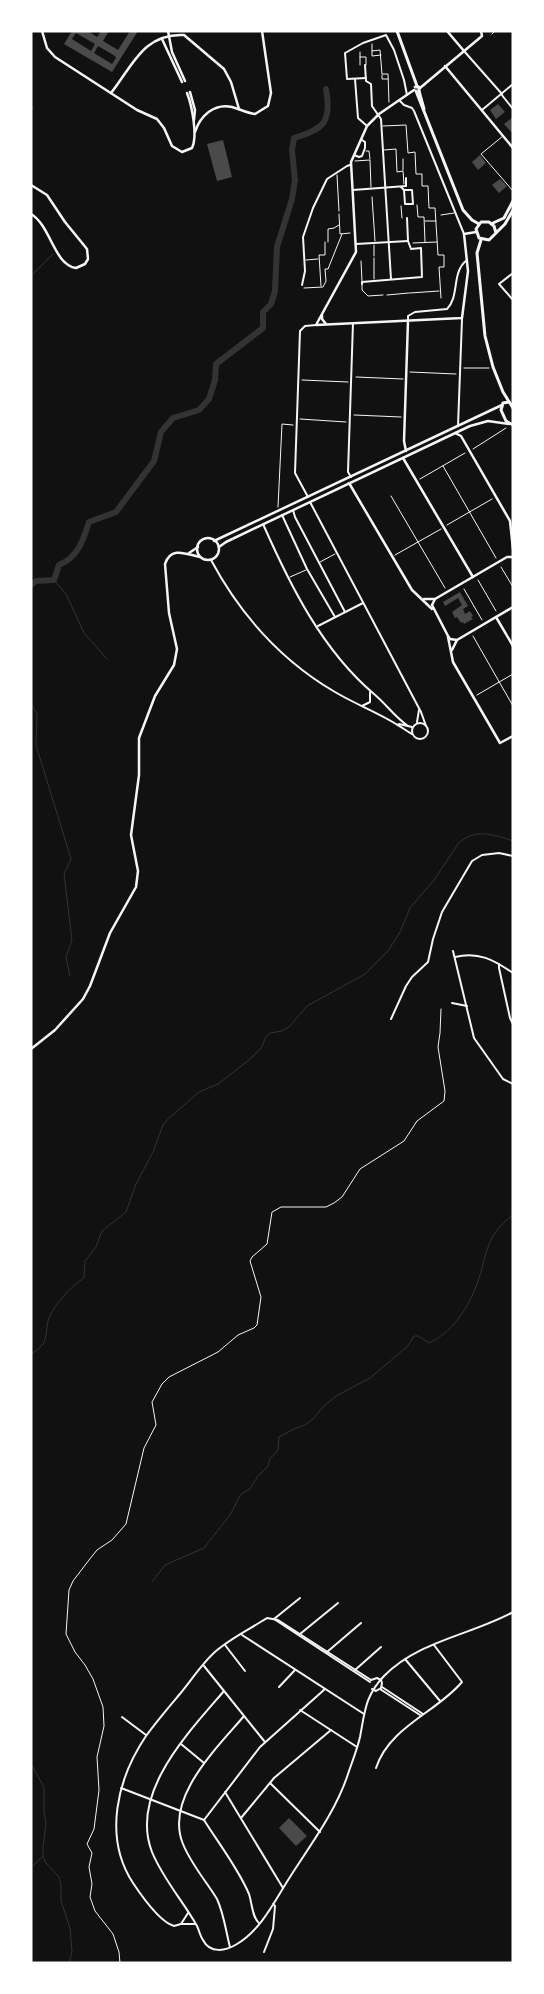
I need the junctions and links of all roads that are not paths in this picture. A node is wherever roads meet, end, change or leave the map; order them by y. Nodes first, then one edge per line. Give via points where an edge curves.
1 (42, 31) edge
2 (168, 31) edge
3 (181, 31) edge
4 (262, 31) edge
5 (397, 31) edge
6 (447, 31) edge
7 (481, 31) edge
8 (495, 31) edge
9 (492, 34) dead end
10 (184, 35) junction
11 (168, 36) junction
12 (162, 39) junction
13 (372, 44) dead end
14 (372, 51) junction
15 (464, 51) junction
16 (360, 52) dead end
17 (381, 55) junction
18 (360, 57) junction
19 (360, 65) dead end
20 (366, 65) joint
21 (445, 66) junction
22 (382, 74) junction
23 (366, 78) junction
24 (355, 79) junction
25 (388, 79) junction
26 (513, 84) edge
27 (417, 89) junction
28 (111, 93) junction
29 (189, 93) dead end
30 (409, 94) junction
31 (501, 94) junction
32 (400, 100) junction
33 (389, 102) dead end
34 (239, 109) junction
35 (513, 109) edge
36 (482, 110) junction
37 (379, 114) junction
38 (367, 126) junction
39 (383, 126) dead end
40 (195, 133) junction
41 (503, 136) junction
42 (361, 140) junction
43 (513, 148) edge
44 (384, 150) dead end
45 (366, 151) dead end
46 (354, 155) junction
47 (403, 159) dead end
48 (370, 160) junction
49 (355, 161) dead end
50 (350, 165) junction
51 (403, 171) junction
52 (337, 175) dead end
53 (406, 178) dead end
54 (404, 184) dead end
55 (31, 185) edge
56 (371, 186) dead end
57 (401, 187) junction
58 (385, 188) junction
59 (353, 190) junction
60 (404, 190) junction
61 (513, 191) edge
62 (372, 197) dead end
63 (513, 201) edge
64 (418, 205) dead end
65 (401, 206) dead end
66 (513, 210) edge
67 (339, 211) dead end
68 (455, 213) dead end
69 (31, 214) edge
70 (339, 214) dead end
71 (441, 215) dead end
72 (402, 218) dead end
73 (407, 218) dead end
74 (436, 221) junction
75 (424, 222) junction
76 (492, 223) junction
77 (339, 224) junction
78 (479, 224) junction
79 (476, 232) junction
80 (350, 233) dead end
81 (496, 233) junction
82 (342, 234) junction
83 (464, 234) junction
84 (481, 240) junction
85 (374, 241) dead end
86 (408, 241) junction
87 (325, 242) dead end
88 (328, 242) dead end
89 (389, 242) junction
90 (425, 242) junction
91 (438, 242) junction
92 (413, 243) dead end
93 (356, 244) junction
94 (374, 245) dead end
95 (319, 259) junction
96 (306, 260) dead end
97 (467, 260) junction
98 (361, 261) dead end
99 (513, 273) edge
100 (374, 279) dead end
101 (391, 279) junction
102 (362, 283) junction
103 (302, 285) dead end
104 (321, 287) junction
105 (304, 288) dead end
106 (440, 291) junction
107 (387, 294) dead end
108 (383, 295) dead end
109 (441, 298) dead end
110 (513, 300) edge
111 (322, 313) junction
112 (462, 318) junction
113 (408, 320) junction
114 (353, 323) junction
115 (326, 324) junction
116 (316, 325) junction
117 (464, 368) dead end
118 (489, 368) dead end
119 (410, 372) dead end
120 (456, 374) dead end
121 (356, 377) dead end
122 (402, 379) dead end
123 (302, 380) dead end
124 (348, 382) dead end
125 (503, 393) junction
126 (509, 403) junction
127 (502, 404) junction
128 (513, 408) edge
129 (354, 415) dead end
130 (401, 417) dead end
131 (300, 419) dead end
132 (346, 422) dead end
133 (293, 425) dead end
134 (511, 425) edge
135 (458, 426) junction
136 (506, 428) dead end
137 (462, 430) junction
138 (455, 432) junction
139 (461, 436) junction
140 (473, 448) dead end
141 (406, 451) junction
142 (465, 453) dead end
143 (403, 457) junction
144 (443, 466) junction
145 (351, 477) junction
146 (420, 479) dead end
147 (349, 483) junction
148 (392, 496) dead end
149 (308, 498) junction
150 (492, 499) dead end
151 (310, 502) junction
152 (278, 507) dead end
153 (293, 510) junction
154 (470, 512) junction
155 (282, 515) junction
156 (263, 524) junction
157 (447, 525) dead end
158 (441, 529) dead end
159 (214, 540) junction
160 (418, 542) junction
161 (198, 547) junction
162 (218, 547) junction
163 (512, 548) edge
164 (188, 553) junction
165 (335, 554) dead end
166 (396, 555) dead end
167 (200, 557) junction
168 (507, 557) junction
169 (513, 557) edge
170 (496, 558) dead end
171 (211, 560) junction
172 (320, 562) dead end
173 (306, 570) dead end
174 (290, 577) dead end
175 (473, 577) junction
176 (445, 588) dead end
177 (464, 589) dead end
178 (422, 599) junction
179 (435, 600) junction
180 (363, 603) junction
181 (513, 608) edge
182 (432, 609) junction
183 (345, 612) junction
184 (335, 617) junction
185 (496, 617) junction
186 (482, 620) dead end
187 (317, 627) junction
188 (448, 636) junction
189 (473, 636) dead end
190 (457, 640) junction
191 (513, 646) edge
192 (452, 651) junction
193 (513, 674) edge
194 (499, 682) junction
195 (370, 692) junction
196 (477, 695) dead end
197 (361, 706) junction
198 (513, 706) edge
199 (419, 710) junction
200 (416, 723) junction
201 (396, 724) junction
202 (408, 726) junction
203 (426, 726) junction
204 (412, 727) junction
205 (412, 734) junction
206 (513, 736) edge
207 (513, 856) edge
208 (453, 951) dead end
209 (454, 958) junction
210 (499, 964) junction
211 (513, 973) edge
212 (452, 1003) dead end
213 (467, 1006) junction
214 (390, 1019) dead end
215 (513, 1024) edge
216 (31, 1049) edge
217 (513, 1084) edge
218 (300, 1598) dead end
219 (338, 1603) dead end
220 (513, 1612) edge
221 (274, 1619) junction
222 (361, 1623) dead end
223 (241, 1635) junction
224 (299, 1635) junction
225 (225, 1645) junction
226 (434, 1645) junction
227 (381, 1647) dead end
228 (326, 1652) junction
229 (405, 1659) junction
230 (203, 1666) junction
231 (295, 1670) junction
232 (354, 1670) junction
233 (245, 1671) dead end
234 (380, 1680) junction
235 (371, 1681) junction
236 (279, 1688) dead end
237 (381, 1688) junction
238 (325, 1689) junction
239 (372, 1689) junction
240 (224, 1691) junction
241 (440, 1701) junction
242 (300, 1710) junction
243 (364, 1714) junction
244 (422, 1714) junction
245 (244, 1716) junction
246 (122, 1718) dead end
247 (331, 1730) junction
248 (146, 1735) junction
249 (265, 1742) junction
250 (180, 1743) junction
251 (357, 1747) junction
252 (204, 1763) junction
253 (376, 1768) dead end
254 (270, 1783) junction
255 (121, 1788) junction
256 (225, 1792) junction
257 (150, 1799) junction
258 (180, 1811) junction
259 (241, 1818) junction
260 (204, 1820) junction
261 (320, 1832) junction
262 (283, 1888) junction
263 (273, 1904) junction
264 (188, 1913) junction
265 (182, 1924) junction
266 (196, 1924) junction
267 (260, 1924) junction
268 (230, 1947) junction
269 (264, 1952) dead end

1 - 28 street via 47,48 55,56
2 - 11 street
3 - 10 street
4 - 34 street via 270,100 264,110 255,114
5 - 27 main road
6 - 15 street
7 - 15 street via 482,36
8 - 9 street
10 - 11 street
10 - 34 street via 224,70
11 - 12 street
11 - 12 street via 183,81
12 - 28 street via 136,57
13 - 14 street
14 - 17 street via 380,50
14 - 17 street via 372,56
15 - 21 street
15 - 31 street
16 - 18 street
17 - 22 street
18 - 19 street
18 - 20 street via 366,57
20 - 23 street
21 - 27 street
21 - 36 street
22 - 25 street via 388,74
22 - 25 street via 382,80
23 - 24 street
23 - 37 street via 371,84 372,106
24 - 30 street via 347,79 346,53 386,35
24 - 38 street via 358,118
25 - 33 street
26 - 31 street
27 - 30 street
27 - 78 main road via 463,210
28 - 40 street via 157,119 178,151 192,148
29 - 40 street
30 - 32 street
31 - 35 street
31 - 36 street
32 - 37 street
32 - 83 street via 414,112
34 - 40 street via 223,106 208,112
36 - 41 street
37 - 38 street
37 - 58 street
38 - 42 street
39 - 74 street via 406,124 408,153 415,152 416,174 422,174 422,186 428,186 429,208 435,208
41 - 43 street
41 - 61 street via 481,154
42 - 46 street
42 - 46 street via 365,142 365,151 361,157
44 - 51 street via 396,149 397,172
45 - 48 street via 369,151
46 - 50 street
47 - 51 street
48 - 49 street
48 - 56 street
50 - 59 street
50 - 103 street via 327,179 315,202 303,237 305,272
51 - 54 street
52 - 67 street
53 - 57 street via 406,186
55 - 69 street via 47,195 87,249 85,264 76,268 66,265 41,221
57 - 58 street
57 - 60 street
58 - 59 street
58 - 89 street
59 - 93 street
60 - 60 street via 412,190 413,204 405,204
62 - 85 street
63 - 76 main road via 504,218
64 - 75 street via 418,217 424,217
65 - 72 street
66 - 81 main road
68 - 71 street
70 - 77 street
73 - 86 street
74 - 75 street
74 - 91 street
75 - 90 street
76 - 78 main road
76 - 81 main road
77 - 82 street
77 - 88 street via 328,229
78 - 79 main road
79 - 83 street
79 - 84 main road
80 - 82 street
81 - 84 main road via 489,240
82 - 104 street via 328,269 325,269 326,281
83 - 97 street
84 - 125 main road via 477,255 483,324 488,351
86 - 89 street
86 - 101 street via 411,249 421,248 422,277
87 - 95 street via 325,254 319,255
89 - 93 street
89 - 101 street
90 - 91 street
90 - 92 street
91 - 106 street via 438,255 444,255 444,267 439,267
93 - 111 street via 354,257
94 - 100 street
95 - 96 street
95 - 104 street
97 - 112 street
97 - 113 street via 462,264 454,298 447,310 415,312 408,316
98 - 102 street
99 - 110 street via 499,284
101 - 102 street
102 - 108 street via 362,290 368,296
104 - 105 street
106 - 107 street
106 - 109 street
111 - 115 street
111 - 116 street
112 - 113 street
112 - 135 street
113 - 114 street
113 - 141 street
114 - 115 street
114 - 145 street via 348,472
115 - 116 street
116 - 149 street via 302,328 295,473
117 - 118 street
119 - 120 street
121 - 122 street
123 - 124 street
125 - 126 main road
125 - 127 main road
126 - 127 main road
126 - 128 main road
127 - 134 main road via 501,410
127 - 135 street
129 - 130 street
131 - 132 street
133 - 152 street via 282,424
134 - 137 street via 484,422
135 - 141 street
136 - 140 street
137 - 138 street
137 - 139 street
138 - 139 street
138 - 143 street
139 - 163 street via 510,521
141 - 145 street
142 - 144 street
143 - 147 street
143 - 175 street
144 - 146 street
144 - 154 street
145 - 149 street
147 - 151 street
147 - 178 street via 412,590
148 - 160 street
149 - 159 street
150 - 154 street
151 - 153 street
151 - 180 street
153 - 155 street
153 - 183 street
154 - 157 street
154 - 170 street
155 - 156 street
155 - 184 street via 307,569
156 - 162 street
156 - 187 street via 288,579
158 - 160 street
159 - 161 street via 205,539
159 - 162 street
160 - 166 street
160 - 176 street
161 - 164 street
161 - 167 street
162 - 171 street via 217,555
163 - 168 street
164 - 167 street
164 - 216 street via 172,553 165,564 169,613 177,649 174,665 155,696 139,738 139,775 131,835 137,864 136,887 110,933 83,999 55,1030
165 - 172 street
167 - 171 street
168 - 169 street
168 - 175 street
171 - 197 street via 241,606 273,644 318,681
173 - 174 street
175 - 179 street
177 - 186 street
178 - 179 street
178 - 182 street
179 - 182 street
180 - 183 street
180 - 199 street
181 - 185 street
182 - 188 street
183 - 184 street
184 - 187 street
185 - 190 street
185 - 191 street
187 - 195 street
188 - 190 street
188 - 192 street
189 - 194 street
190 - 192 street
192 - 206 street via 453,662 500,743
193 - 194 street
194 - 196 street
194 - 198 street
195 - 197 street via 370,702
195 - 202 street
197 - 201 street
199 - 200 street
199 - 203 street
200 - 203 street
200 - 204 street
201 - 202 street
201 - 205 street
202 - 204 street
203 - 205 street via 428,732 424,738 416,738
204 - 205 street
207 - 214 street via 499,852 482,854 472,861 442,912 428,962 406,986
208 - 209 street
209 - 210 street via 480,956
209 - 213 street
210 - 211 street
210 - 215 street
212 - 213 street
213 - 217 street via 474,1038 502,1079
218 - 221 street
219 - 224 street
220 - 226 street
221 - 223 street via 267,1618
221 - 224 street
222 - 228 street
223 - 225 street
223 - 231 street
224 - 228 street
225 - 230 street
225 - 233 street
226 - 229 street
226 - 241 street via 462,1682
227 - 232 street
228 - 232 street
229 - 234 street
229 - 241 street
230 - 240 street
230 - 248 street
231 - 236 street
231 - 238 street
232 - 235 street
234 - 235 street
234 - 237 street
234 - 239 street
235 - 239 street
237 - 239 street
237 - 244 street
238 - 242 street
238 - 243 street
239 - 243 street
240 - 245 street
240 - 250 street
241 - 244 street
242 - 247 street
242 - 249 street
243 - 251 street
244 - 253 street via 392,1741
245 - 249 street
245 - 252 street
246 - 248 street
247 - 251 street
247 - 254 street
248 - 255 street
249 - 256 street
250 - 252 street
250 - 257 street
251 - 261 street via 344,1787
252 - 258 street
254 - 259 street
254 - 261 street
255 - 257 street
255 - 265 street via 116,1824 118,1846 127,1873 166,1922 174,1926
256 - 259 street
256 - 260 street
257 - 258 street
257 - 264 street via 149,1844
258 - 260 street
258 - 268 street via 183,1845 220,1906
259 - 262 street
260 - 267 street via 243,1882
261 - 262 street
262 - 263 street
263 - 267 street
263 - 269 street via 274,1922
264 - 265 street
264 - 266 street
265 - 266 street
266 - 268 street via 208,1948
267 - 268 street

